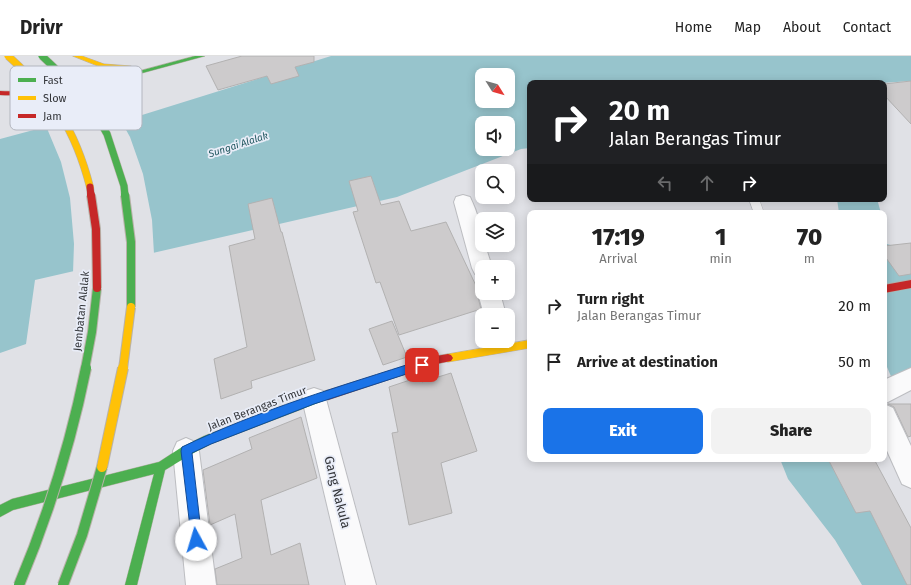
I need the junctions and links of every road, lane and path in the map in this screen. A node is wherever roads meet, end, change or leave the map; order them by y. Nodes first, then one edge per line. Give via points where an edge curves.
1 (8, 56) edge
2 (42, 56) edge
3 (76, 56) edge
4 (203, 56) edge
5 (19, 66) edge
6 (54, 66) edge
7 (107, 66) edge
8 (142, 66) edge
9 (142, 72) edge
10 (0, 93) edge
11 (10, 94) edge
12 (72, 130) edge
13 (104, 130) edge
14 (463, 202) dead end
15 (480, 260) edge
16 (909, 285) edge
17 (887, 289) edge
18 (515, 344) edge
19 (527, 344) edge
20 (484, 348) edge
21 (911, 380) edge
22 (887, 391) edge
23 (314, 399) junction
24 (887, 423) edge
25 (186, 451) junction
26 (161, 467) junction
27 (911, 475) edge
28 (0, 511) edge
29 (19, 585) edge
30 (63, 585) edge
31 (131, 585) edge
32 (201, 585) edge
33 (361, 585) edge

1 - 5 main road, Jembatan Alalak, bridge
2 - 6 main road, bridge
3 - 7 main road via 87,62
4 - 8 main road
4 - 9 main road
10 - 11 main road
12 - 29 main road, Jembatan Alalak, bridge via 86,168 96,226 98,276 92,339 79,403 57,480
13 - 30 main road, bridge via 119,165 126,194 131,240 130,332 119,398 100,474
14 - 15 street
16 - 17 main road
18 - 19 main road, Jalan Berangas Timur
20 - 23 main road, Jalan Berangas Timur via 436,360
21 - 22 street
23 - 25 main road, Jalan Berangas Timur
23 - 33 street, Gang Nakula
24 - 27 street
25 - 26 main road, Jalan Berangas Timur
25 - 32 street
26 - 28 main road, Jalan Berangas Timur via 12,505
26 - 31 main road

